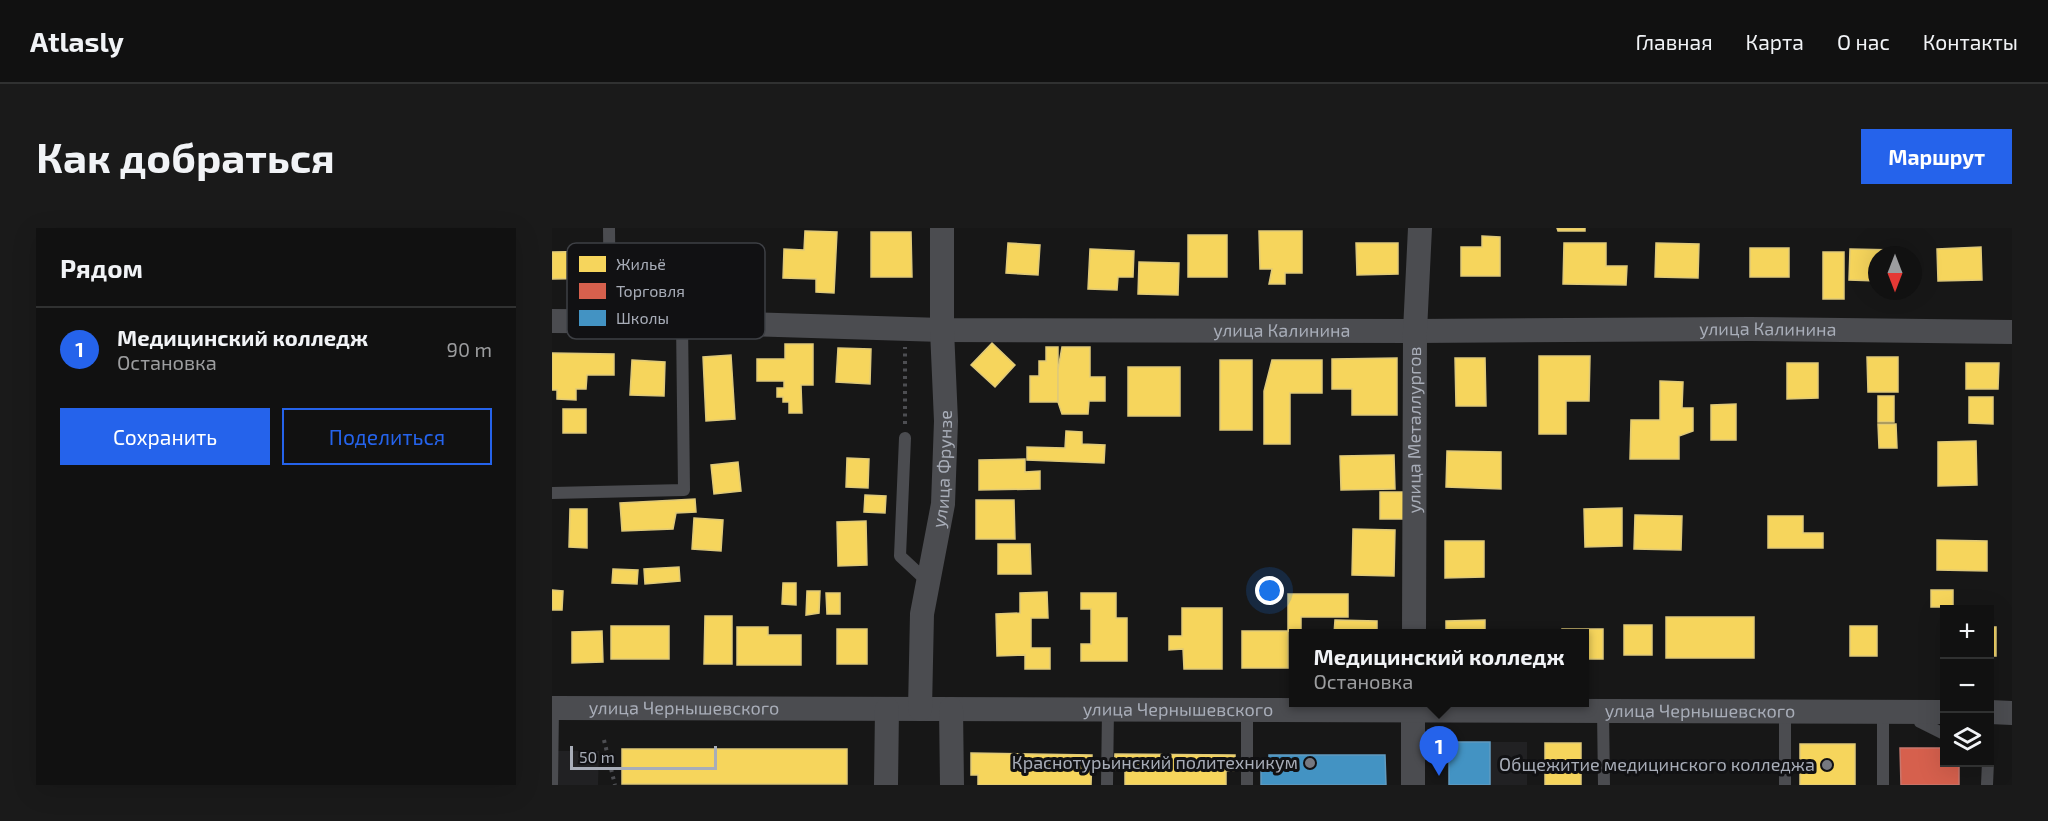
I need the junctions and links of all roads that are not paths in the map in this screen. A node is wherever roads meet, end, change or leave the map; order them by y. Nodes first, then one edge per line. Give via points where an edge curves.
1 (609, 228) edge
2 (942, 228) edge
3 (1420, 228) edge
4 (609, 243) edge
5 (765, 324) edge
6 (942, 330) junction
7 (1415, 331) junction
8 (2012, 332) edge
9 (682, 339) edge
10 (905, 438) road end
11 (552, 493) edge
12 (928, 582) junction
13 (1414, 629) edge
14 (1372, 707) edge
15 (1413, 707) edge
16 (1451, 707) edge
17 (553, 708) edge
18 (887, 709) junction
19 (920, 709) junction
20 (951, 709) junction
21 (1108, 709) junction
22 (1247, 710) junction
23 (1603, 711) junction
24 (1785, 712) junction
25 (1883, 712) junction
26 (1920, 712) junction
27 (1940, 712) edge
28 (1994, 712) edge
29 (2012, 713) edge
30 (1940, 732) edge
31 (1988, 767) edge
32 (552, 783) edge
33 (886, 785) edge
34 (952, 785) edge
35 (1107, 785) edge
36 (1247, 785) edge
37 (1413, 785) edge
38 (1604, 785) edge
39 (1785, 785) edge
40 (1883, 785) edge
41 (1988, 785) edge

1 - 4 lane
2 - 6 street, улица Фрунзе
3 - 7 street, улица Металлургов
5 - 6 street, улица Калинина
6 - 7 street, улица Калинина
6 - 12 street, улица Фрунзе via 946,421 943,504
7 - 8 street, улица Калинина
7 - 13 street, улица Металлургов
9 - 11 lane via 684,490
10 - 12 lane via 900,556
12 - 19 street, улица Фрунзе via 922,614
14 - 22 street, улица Чернышевского
15 - 37 street
16 - 23 street, улица Чернышевского
17 - 18 street, улица Чернышевского
17 - 32 lane
18 - 19 street, улица Чернышевского
18 - 33 street
19 - 20 street, улица Чернышевского
20 - 21 street, улица Чернышевского
20 - 34 street
21 - 22 street, улица Чернышевского
21 - 35 lane
22 - 36 lane
23 - 24 street, улица Чернышевского
23 - 38 lane
24 - 25 street, улица Чернышевского
24 - 39 lane
25 - 26 street, улица Чернышевского
25 - 40 lane
26 - 27 street, улица Чернышевского
26 - 30 lane via 1920,722
28 - 29 street
31 - 41 lane

